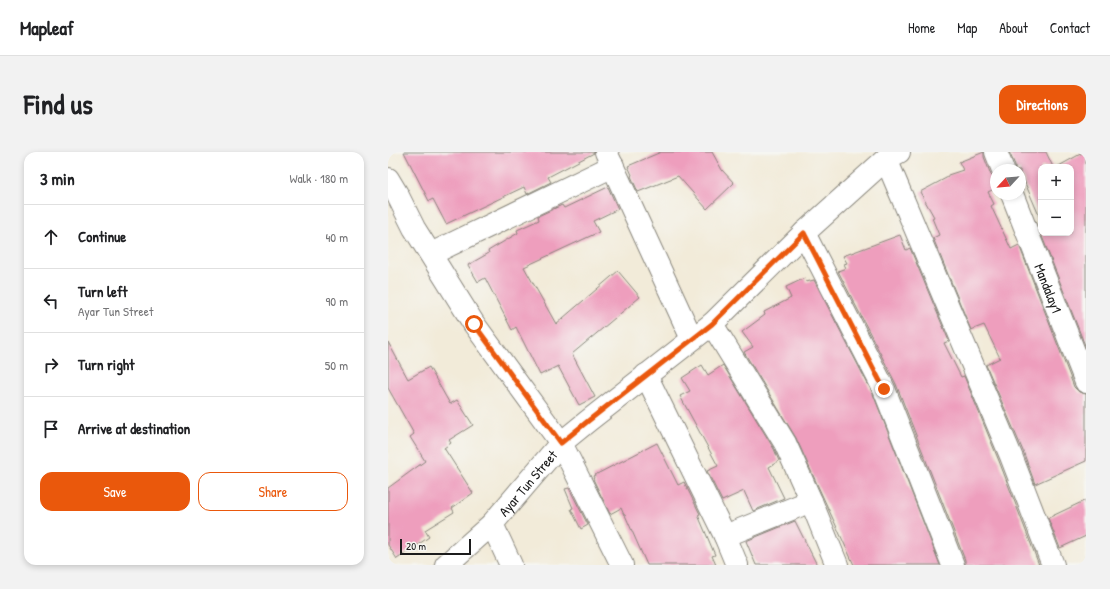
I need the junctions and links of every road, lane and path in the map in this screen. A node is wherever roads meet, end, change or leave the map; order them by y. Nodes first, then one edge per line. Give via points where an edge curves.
1 (996, 152) edge
2 (893, 155) edge
3 (609, 159) edge
4 (1001, 164) edge
5 (388, 179) edge
6 (1014, 200) edge
7 (804, 233) junction
8 (430, 254) junction
9 (712, 324) junction
10 (692, 339) junction
11 (646, 375) junction
12 (1086, 382) edge
13 (561, 443) junction
14 (811, 501) junction
15 (492, 524) junction
16 (725, 536) junction
17 (446, 565) edge
18 (511, 565) edge
19 (622, 565) edge
20 (737, 565) edge
21 (837, 565) edge
22 (953, 565) edge
23 (1052, 565) edge

1 - 4 street
2 - 7 street, Ayar Tun Street
2 - 23 street
3 - 8 street
3 - 10 street
5 - 8 street
6 - 12 street, Mandalay1
7 - 9 street, Ayar Tun Street
7 - 22 street via 884,389
8 - 13 street via 474,324
9 - 10 street, Ayar Tun Street
9 - 14 street via 785,443
10 - 11 street, Ayar Tun Street
11 - 13 street, Ayar Tun Street
11 - 16 street
13 - 15 street, Ayar Tun Street
13 - 19 street
14 - 16 street
14 - 21 street
15 - 17 street, Ayar Tun Street
15 - 18 street
16 - 20 street

